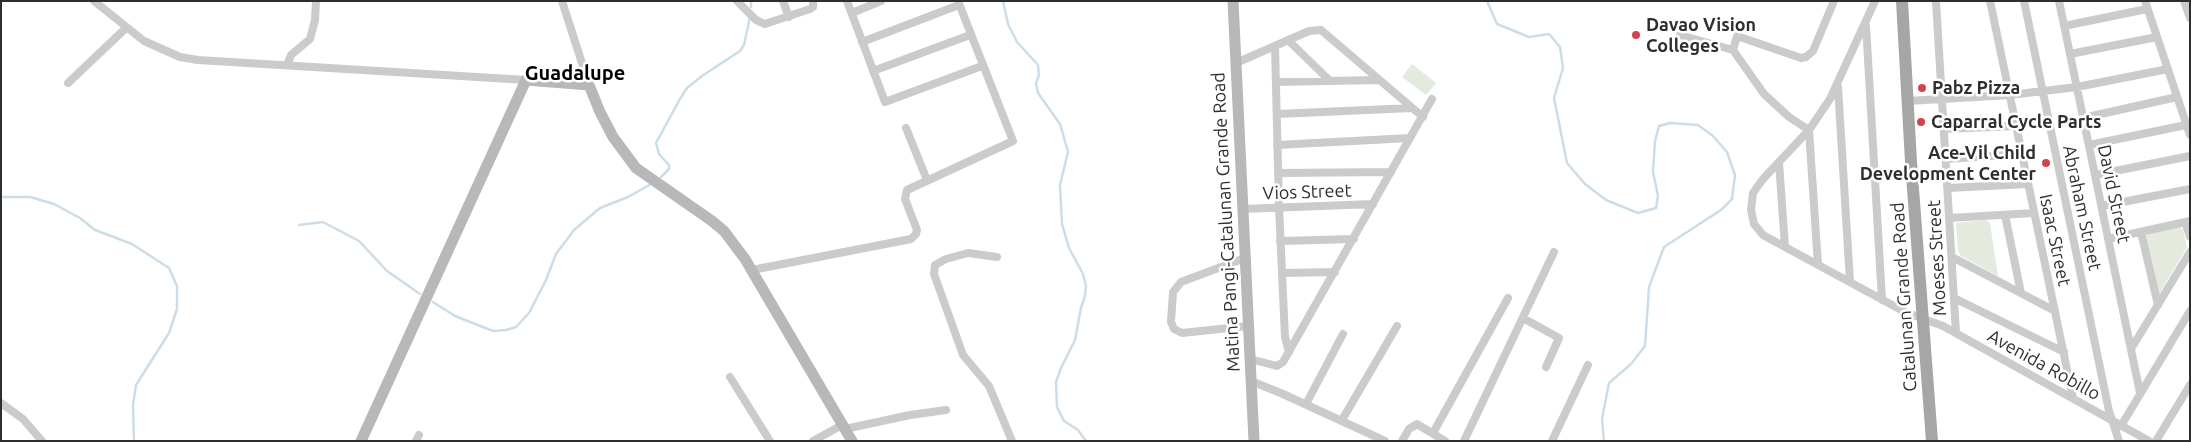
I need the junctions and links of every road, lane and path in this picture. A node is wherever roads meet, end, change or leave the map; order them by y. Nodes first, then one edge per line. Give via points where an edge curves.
1 (94, 1) edge
2 (316, 1) edge
3 (562, 1) edge
4 (737, 1) edge
5 (784, 1) edge
6 (813, 1) edge
7 (847, 1) edge
8 (881, 1) edge
9 (1233, 1) edge
10 (1834, 1) edge
11 (1875, 1) edge
12 (1902, 1) edge
13 (1936, 1) edge
14 (1990, 1) edge
15 (2024, 1) edge
16 (2059, 1) edge
17 (2184, 1) edge
18 (958, 3) edge
19 (2146, 5) edge
20 (852, 13) junction
21 (789, 17) junction
22 (2190, 18) edge
23 (1866, 22) junction
24 (2064, 26) junction
25 (126, 28) junction
26 (970, 35) junction
27 (1680, 35) dead end
28 (2157, 37) junction
29 (1288, 40) junction
30 (862, 42) junction
31 (1275, 46) junction
32 (1733, 50) junction
33 (2070, 54) junction
34 (1236, 62) junction
35 (286, 65) junction
36 (982, 66) junction
37 (2168, 69) junction
38 (873, 71) junction
39 (526, 80) junction
40 (1379, 80) junction
41 (1330, 81) junction
42 (68, 82) dead end
43 (1276, 82) junction
44 (590, 85) junction
45 (1838, 86) junction
46 (2077, 87) junction
47 (2043, 91) junction
48 (2010, 96) junction
49 (2177, 97) junction
50 (1432, 99) dead end
51 (1942, 99) junction
52 (1908, 101) junction
53 (1412, 108) junction
54 (1276, 114) junction
55 (1423, 117) junction
56 (2083, 118) junction
57 (2186, 125) junction
58 (2016, 126) junction
59 (906, 128) dead end
60 (1944, 129) junction
61 (1809, 130) junction
62 (2190, 135) edge
63 (1410, 138) junction
64 (1277, 145) junction
65 (2089, 146) junction
66 (2022, 154) junction
67 (2190, 156) edge
68 (1946, 159) junction
69 (1779, 162) junction
70 (1391, 172) junction
71 (1278, 173) junction
72 (2095, 175) junction
73 (928, 180) junction
74 (2028, 184) junction
75 (1948, 188) junction
76 (2190, 189) edge
77 (1373, 204) junction
78 (2102, 206) junction
79 (1279, 207) junction
80 (1242, 209) junction
81 (2034, 213) junction
82 (2005, 215) junction
83 (1949, 218) junction
84 (2188, 222) edge
85 (2141, 232) junction
86 (2190, 237) edge
87 (1354, 239) junction
88 (2108, 239) junction
89 (1280, 241) junction
90 (1785, 247) junction
91 (1554, 252) dead end
92 (2190, 252) edge
93 (997, 257) dead end
94 (1952, 257) junction
95 (1245, 258) junction
96 (1818, 265) junction
97 (752, 270) junction
98 (1335, 272) junction
99 (1282, 273) junction
100 (1850, 282) junction
101 (2021, 293) junction
102 (1508, 298) dead end
103 (1954, 298) junction
104 (1882, 300) junction
105 (2158, 305) junction
106 (2190, 310) edge
107 (2055, 311) junction
108 (1923, 317) junction
109 (1523, 318) junction
110 (1248, 326) junction
111 (1396, 326) dead end
112 (1956, 333) junction
113 (1343, 334) dead end
114 (2131, 349) junction
115 (1289, 352) junction
116 (2064, 352) junction
117 (1250, 359) junction
118 (1588, 365) dead end
119 (1546, 367) dead end
120 (730, 377) dead end
121 (1251, 381) junction
122 (2190, 385) edge
123 (2140, 393) junction
124 (2073, 398) junction
125 (1, 403) edge
126 (1306, 404) junction
127 (946, 410) dead end
128 (1342, 420) junction
129 (2111, 420) junction
130 (2121, 426) junction
131 (843, 427) junction
132 (1433, 433) junction
133 (42, 441) edge
134 (361, 441) edge
135 (770, 441) edge
136 (813, 441) edge
137 (852, 441) edge
138 (1012, 441) edge
139 (1254, 441) edge
140 (1385, 441) edge
141 (1402, 441) edge
142 (1445, 441) edge
143 (1464, 441) edge
144 (1552, 441) edge
145 (1932, 441) edge
146 (2119, 441) edge
147 (2149, 441) edge
148 (2156, 441) edge

1 - 25 street
2 - 35 street via 310,39 291,55
3 - 44 street
4 - 21 street via 763,24
5 - 21 street
6 - 21 street via 810,9
7 - 20 street
8 - 20 street
9 - 34 street, Matina Pangi-Catalunan Grande Road
10 - 32 street via 1813,51 1806,57 1737,36
11 - 23 street, Avenida Robillo
12 - 52 main road, Catalunan Grande Road
13 - 51 street, Moeses Street
14 - 48 street, Isaac Street
15 - 47 street, Abraham Street
16 - 24 street, David Street
17 - 22 street
18 - 26 street
18 - 30 street
19 - 24 street
19 - 28 street
20 - 30 street
23 - 45 street, Avenida Robillo
23 - 104 street
24 - 33 street, David Street
25 - 35 street via 144,41 180,56
25 - 42 street
26 - 36 street
26 - 38 street
27 - 32 street
28 - 33 street
28 - 37 street
29 - 31 street
29 - 40 street via 1317,30 1324,33
29 - 41 street
30 - 38 street
31 - 34 street
31 - 43 street
32 - 61 street via 1764,94
33 - 46 street, David Street
34 - 80 street, Matina Pangi-Catalunan Grande Road
35 - 39 street
36 - 38 street via 885,102
36 - 73 street via 1013,141
37 - 46 street
37 - 49 street
39 - 44 street
39 - 134 street
40 - 41 street
40 - 53 street
41 - 43 street
43 - 54 street
44 - 97 street via 613,137 636,168 712,221 736,246
45 - 61 street, Avenida Robillo
45 - 100 street
46 - 47 street
46 - 56 street, David Street
47 - 48 street
47 - 129 street, Abraham Street
48 - 51 street
48 - 58 street, Isaac Street
49 - 56 street
49 - 57 street
50 - 55 street
51 - 52 street
51 - 60 street, Moeses Street
52 - 108 main road, Catalunan Grande Road
53 - 54 street
53 - 55 street
54 - 64 street
55 - 63 street
56 - 65 street, David Street
57 - 62 street
57 - 65 street
58 - 60 street
58 - 66 street, Isaac Street
59 - 73 street
60 - 68 street, Moeses Street
61 - 69 street, Avenida Robillo
61 - 96 street
63 - 64 street
63 - 70 street
64 - 71 street
65 - 72 street, David Street
66 - 68 street
66 - 74 street, Isaac Street
67 - 72 street
68 - 75 street, Moeses Street
69 - 90 street
69 - 90 street, Avenida Robillo via 1757,186 1751,210 1757,229
70 - 71 street
70 - 77 street
71 - 79 street
72 - 78 street, David Street
73 - 97 street via 905,193 917,230 911,238
74 - 75 street
74 - 81 street, Isaac Street
75 - 83 street, Moeses Street
76 - 78 street
77 - 79 street, Vios Street
77 - 87 street
78 - 88 street, David Street
79 - 80 street, Vios Street
79 - 89 street
80 - 95 street, Matina Pangi-Catalunan Grande Road
81 - 82 street
81 - 107 street, Isaac Street
82 - 83 street
82 - 101 street
83 - 94 street, Moeses Street
84 - 85 street
84 - 86 street
85 - 88 street
85 - 105 street
87 - 89 street
87 - 98 street
88 - 114 street, David Street
89 - 99 street
90 - 96 street, Avenida Robillo
91 - 109 street
92 - 105 street
93 - 138 street via 968,253 934,265 934,274 963,355 989,386
94 - 101 street
94 - 103 street, Moeses Street
95 - 110 street, Matina Pangi-Catalunan Grande Road
95 - 110 street via 1181,282 1173,292 1171,322 1174,329 1182,333
96 - 100 street, Avenida Robillo
97 - 131 street
98 - 99 street
98 - 115 street
99 - 115 street via 1285,337
100 - 104 street, Avenida Robillo
101 - 107 street
102 - 132 street
103 - 112 street, Moeses Street
103 - 116 street
104 - 108 street, Avenida Robillo
105 - 114 street
106 - 123 street
107 - 116 street, Isaac Street
108 - 112 street, Avenida Robillo
108 - 145 main road, Catalunan Grande Road
109 - 119 street via 1559,338
109 - 143 street
110 - 117 street, Matina Pangi-Catalunan Grande Road
111 - 128 street
112 - 124 street, Avenida Robillo
113 - 126 street
114 - 123 street, David Street
115 - 117 street via 1277,366
116 - 124 street, Isaac Street
117 - 121 street, Matina Pangi-Catalunan Grande Road
118 - 144 street
120 - 135 street
121 - 126 street
121 - 139 street, Matina Pangi-Catalunan Grande Road
122 - 148 street
123 - 130 street
124 - 129 street, Avenida Robillo
125 - 133 street via 23,419
126 - 128 street
127 - 131 street
128 - 140 street
129 - 130 street, Avenida Robillo
129 - 146 street, Abraham Street
130 - 147 street, Avenida Robillo
131 - 136 street
131 - 137 street
132 - 141 street via 1415,425
132 - 142 street

